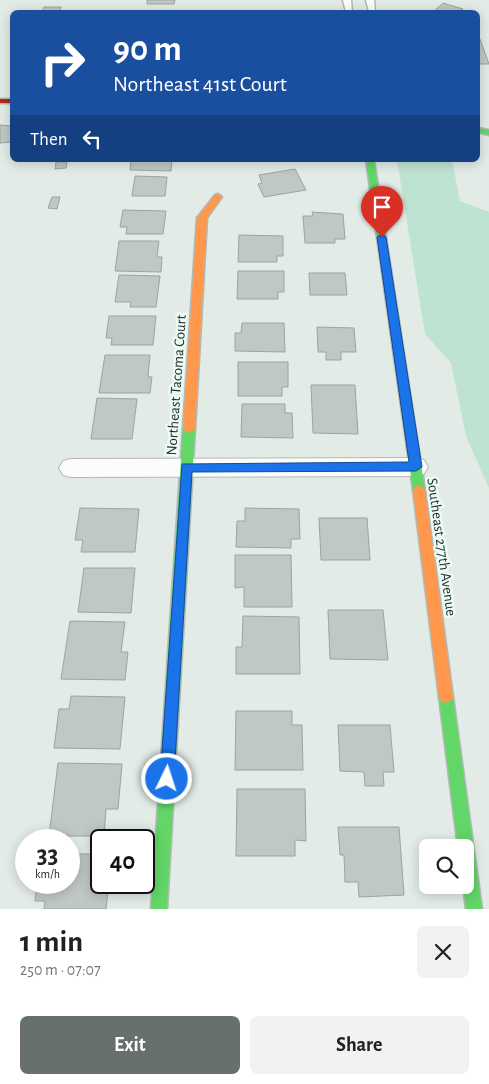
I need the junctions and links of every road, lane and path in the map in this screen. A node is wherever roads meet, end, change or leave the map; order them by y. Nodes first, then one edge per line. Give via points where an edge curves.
1 (370, 162) edge
2 (218, 197) dead end
3 (186, 467) junction
4 (416, 467) junction
5 (71, 468) dead end
6 (158, 909) edge
7 (474, 909) edge

1 - 4 street, Southeast 277th Avenue
2 - 3 street, Northeast Tacoma Court via 202,218
3 - 4 street
3 - 5 street
3 - 6 street, Northeast Tacoma Court
4 - 7 street, Southeast 277th Avenue

